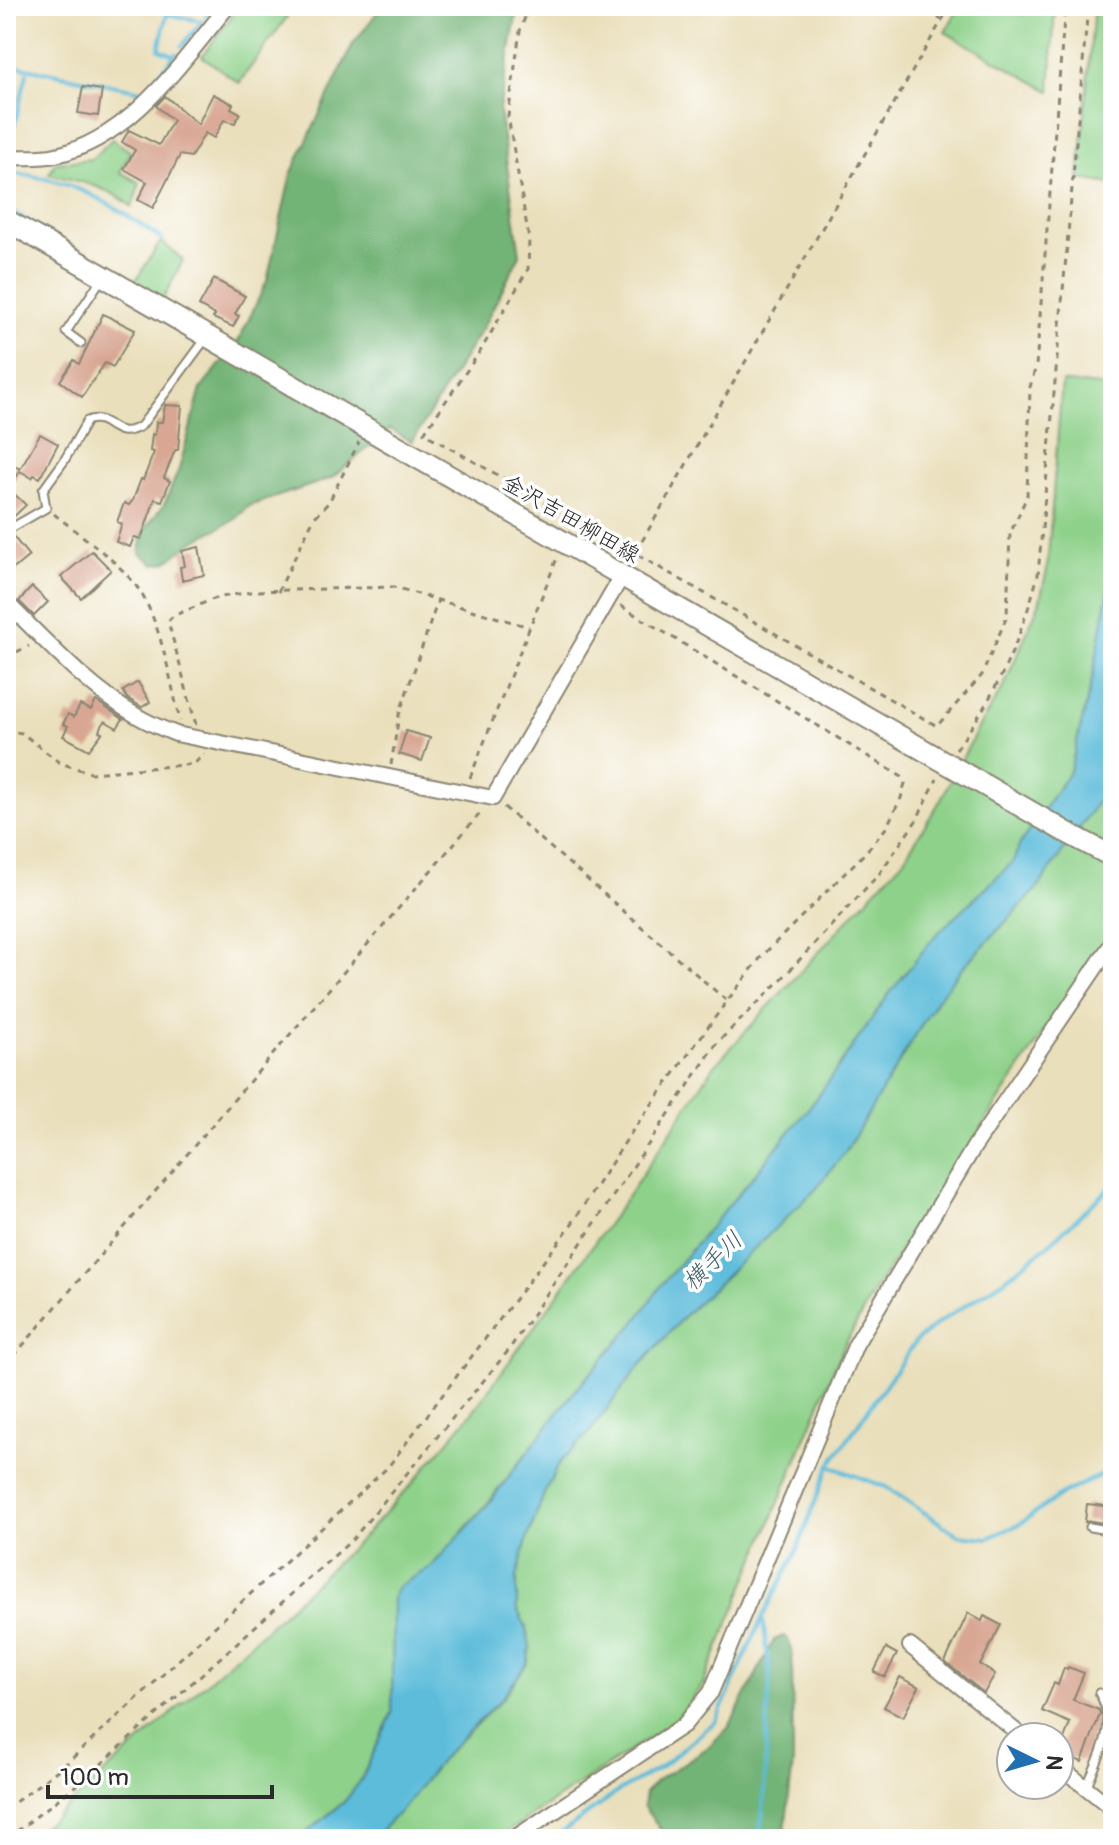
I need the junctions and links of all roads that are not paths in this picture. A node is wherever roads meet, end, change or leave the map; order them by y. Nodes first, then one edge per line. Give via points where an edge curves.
1 (228, 6) edge
2 (6, 158) edge
3 (6, 220) edge
4 (103, 276) junction
5 (208, 337) junction
6 (81, 343) dead end
7 (6, 531) edge
8 (622, 576) junction
9 (6, 602) edge
10 (1113, 857) edge
11 (1113, 942) edge
12 (1090, 1527) dead end
13 (1113, 1531) edge
14 (910, 1646) dead end
15 (1099, 1693) dead end
16 (1003, 1721) edge
17 (1075, 1779) edge
18 (1086, 1788) junction
19 (1113, 1809) edge
20 (513, 1839) edge

1 - 2 street via 144,104 100,138 56,155
3 - 4 main road, 金沢吉田柳田線
4 - 5 main road, 金沢吉田柳田線
4 - 6 lane via 66,332
5 - 7 lane via 141,426 128,433 98,419 87,421 43,490 46,508
5 - 8 main road, 金沢吉田柳田線
8 - 9 street via 493,798 192,738 137,717 102,693
8 - 10 main road, 金沢吉田柳田線
11 - 20 street via 974,1147 856,1344 711,1692 684,1725
12 - 13 lane
14 - 16 street
15 - 18 lane via 1108,1707 1108,1729
17 - 18 street
18 - 19 street

